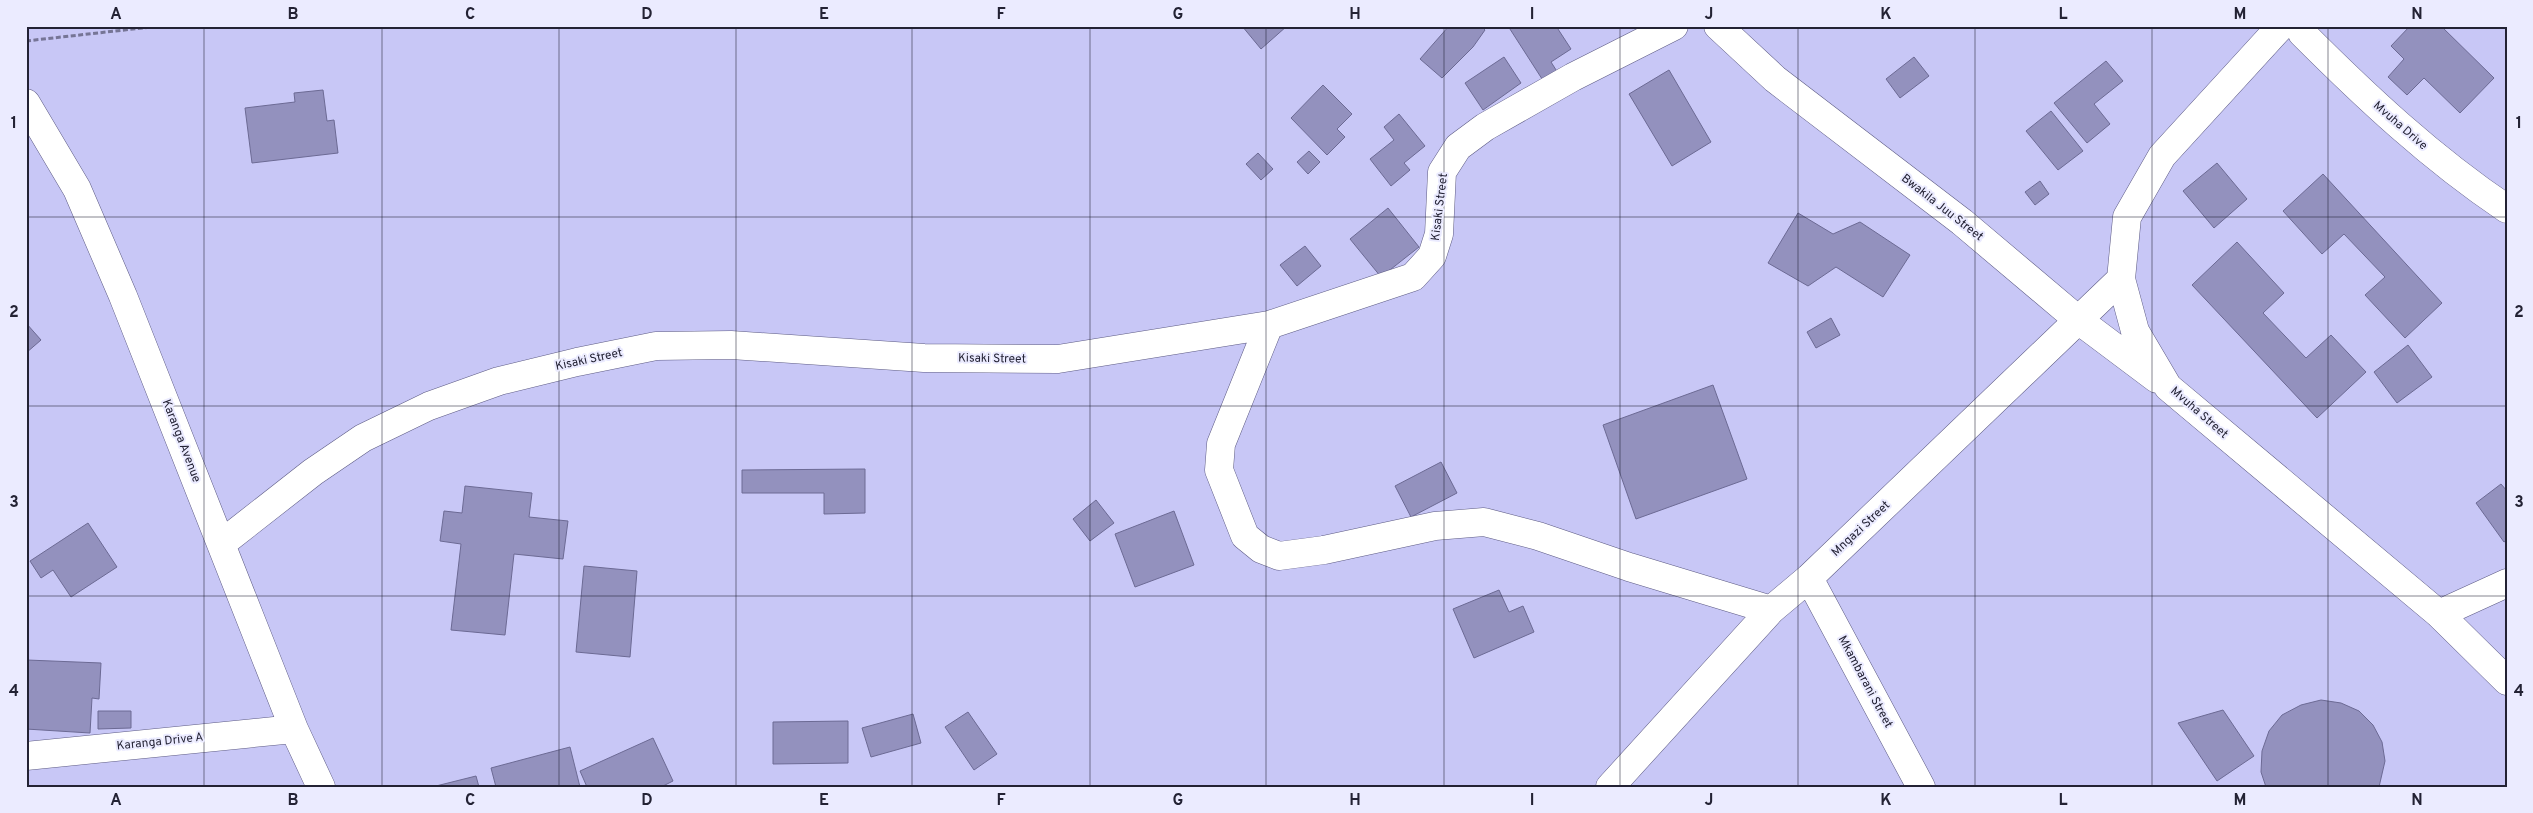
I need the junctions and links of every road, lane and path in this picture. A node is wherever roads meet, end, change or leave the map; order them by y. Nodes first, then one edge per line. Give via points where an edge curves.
1 (160, 26) edge
2 (1674, 26) edge
3 (1718, 26) edge
4 (2300, 29) edge
5 (26, 40) edge
6 (26, 103) edge
7 (2507, 209) edge
8 (2121, 279) junction
9 (2077, 319) junction
10 (1269, 325) junction
11 (2168, 387) junction
12 (221, 544) junction
13 (1809, 578) junction
14 (2507, 583) edge
15 (1771, 610) junction
16 (2439, 614) junction
17 (2507, 681) edge
18 (294, 729) junction
19 (26, 756) edge
20 (321, 787) edge
21 (1610, 787) edge
22 (1922, 787) edge

1 - 5 path
2 - 10 street, Kisaki Street via 1485,127 1458,147 1442,172 1438,234 1432,256 1413,277
3 - 9 street, Bwakila Juu Street via 1775,79 1962,222
4 - 7 street, Mvuha Drive via 2374,105 2430,152
4 - 8 street, Mvuha Street via 2247,64 2162,156 2127,217
6 - 12 street, Karanga Avenue via 77,189
8 - 9 street, Mngazi Street
8 - 11 street, Mvuha Street via 2135,331
9 - 11 street, Bwakila Juu Street
9 - 13 street, Mngazi Street
10 - 12 street, Kisaki Street via 1058,359 924,358 731,345 656,346 499,380 429,406 363,438 313,472
10 - 15 street via 1221,444 1219,470 1245,536 1261,549 1279,556 1324,550 1435,526 1484,522
11 - 16 street, Mvuha Street
12 - 18 street, Karanga Avenue
13 - 15 street, Mngazi Street
13 - 22 street, Mkambarani Street
14 - 16 street
15 - 21 street, Mngazi Street
16 - 17 street, Mvuha Street
18 - 19 street, Karanga Drive A
18 - 20 street, Karanga Avenue

